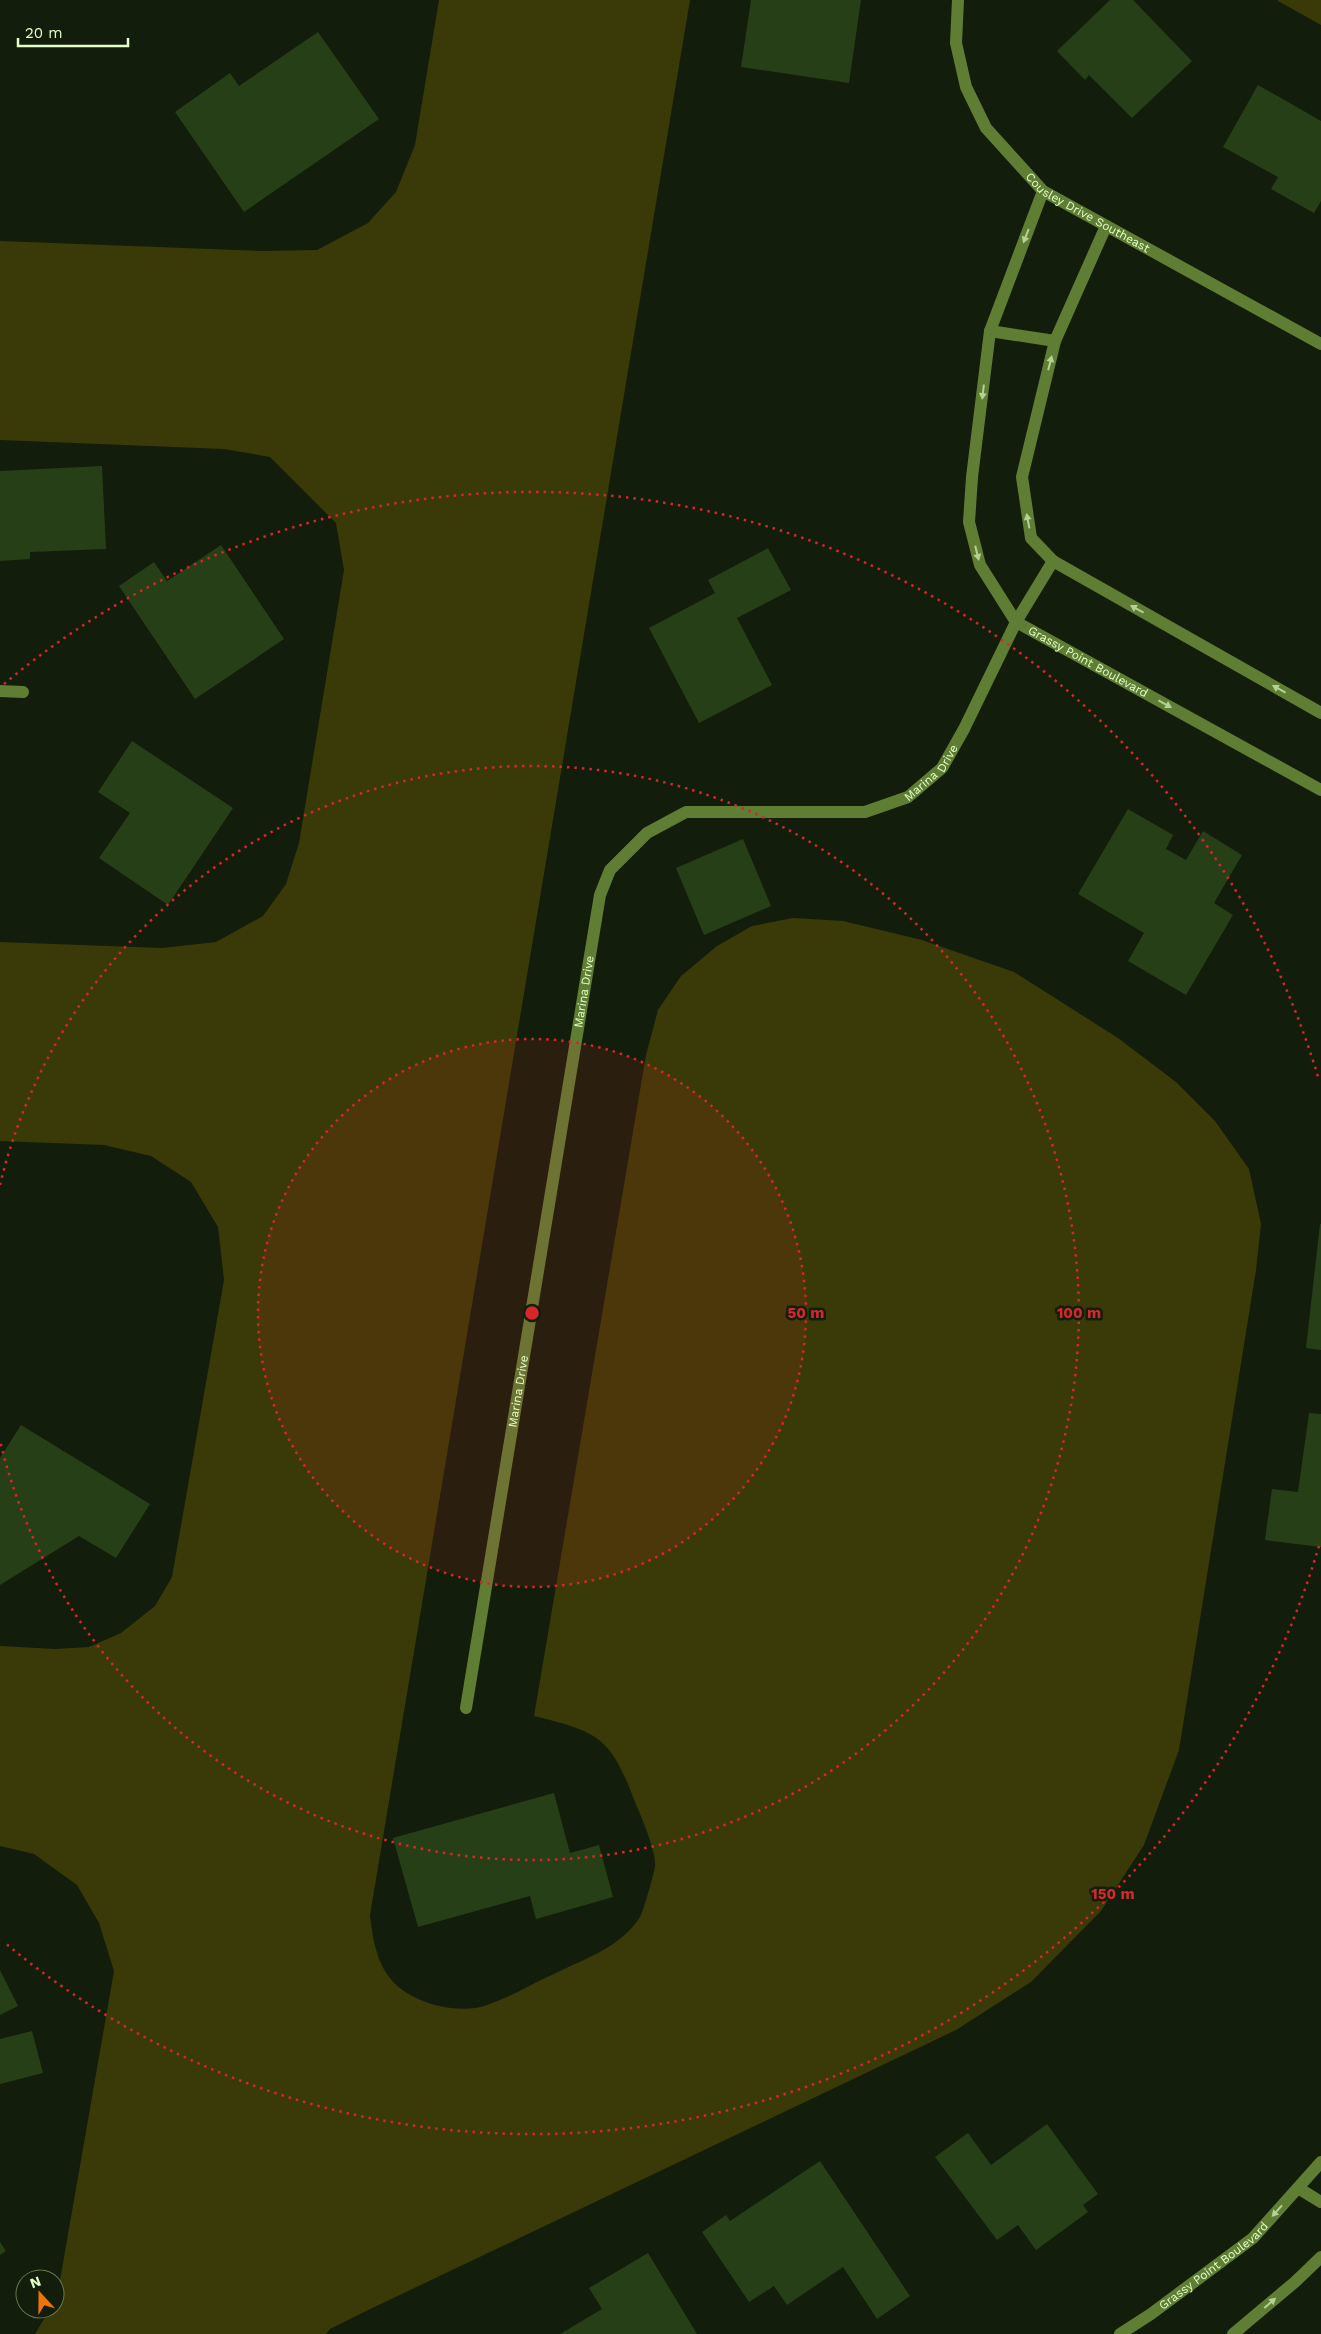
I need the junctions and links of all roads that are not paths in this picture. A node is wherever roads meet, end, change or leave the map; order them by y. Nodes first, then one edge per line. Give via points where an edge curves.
1 (958, 0) edge
2 (1043, 191) junction
3 (1106, 226) junction
4 (990, 331) junction
5 (1055, 341) junction
6 (1321, 344) edge
7 (1053, 561) junction
8 (1016, 622) junction
9 (0, 691) edge
10 (23, 692) dead end
11 (1321, 713) edge
12 (1321, 790) edge
13 (466, 1708) dead end
14 (1321, 2162) edge
15 (1298, 2188) junction
16 (1321, 2202) edge
17 (1321, 2257) edge
18 (1120, 2334) edge
19 (1233, 2334) edge

1 - 2 street, Cousley Drive Southeast via 956,43 966,87 986,128
2 - 3 street, Cousley Drive Southeast
2 -> 4 street, Grassy Point Boulevard
3 - 5 street
3 - 6 street, Cousley Drive Southeast
4 - 5 street
4 -> 8 street, Grassy Point Boulevard via 969,522 980,565
7 -> 5 street via 1031,538 1022,478
7 - 8 street, Marina Drive
11 -> 7 street
8 -> 12 street, Grassy Point Boulevard
8 - 13 street, Marina Drive via 942,768 908,797 865,812 686,812 647,833 610,870 600,895
9 - 10 street
14 - 15 street, Grassy Point Boulevard
15 - 16 street
15 -> 18 street, Grassy Point Boulevard via 1253,2238
19 -> 17 street

